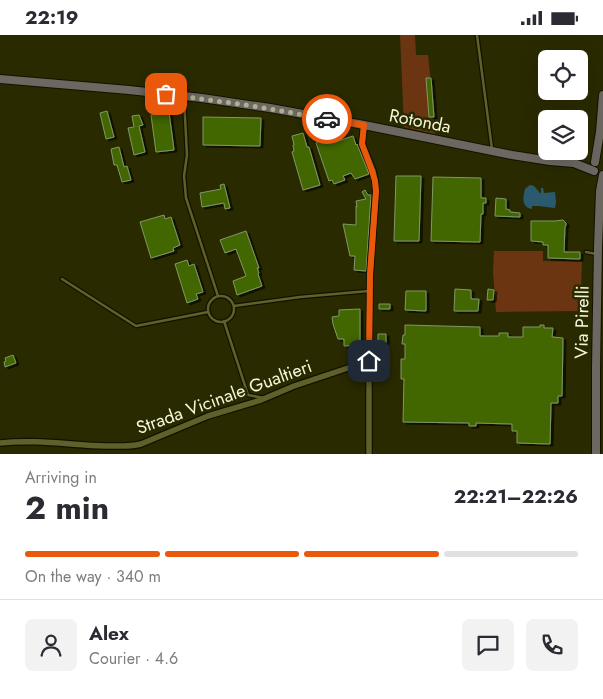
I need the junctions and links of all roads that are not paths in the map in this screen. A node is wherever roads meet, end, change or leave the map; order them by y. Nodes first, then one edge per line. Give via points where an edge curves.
1 (477, 35) edge
2 (0, 79) edge
3 (603, 95) edge
4 (184, 96) junction
5 (364, 125) junction
6 (600, 132) junction
7 (492, 151) junction
8 (603, 153) edge
9 (598, 168) edge
10 (586, 252) dead end
11 (598, 255) junction
12 (62, 279) dead end
13 (370, 291) junction
14 (218, 296) junction
15 (234, 306) junction
16 (208, 312) junction
17 (224, 321) junction
18 (369, 361) junction
19 (266, 398) junction
20 (0, 443) edge
21 (370, 454) edge
22 (596, 454) edge

1 - 7 lane
2 - 4 main road, Rotonda
3 - 6 main road
4 - 5 main road, Rotonda
4 - 14 lane via 186,198
5 - 7 main road, Rotonda
5 - 13 street via 362,144 376,191
6 - 8 main road
6 - 9 main road
7 - 9 main road, Rotonda
9 - 11 main road, Via Pirelli
10 - 11 lane
11 - 22 main road, Via Pirelli
12 - 16 lane via 136,326
13 - 15 lane
13 - 18 street
14 - 15 lane via 230,299
14 - 16 lane via 211,300
15 - 17 lane via 232,315
16 - 17 lane via 213,319
17 - 19 lane via 248,395
18 - 19 street, Strada Vicinale Gualtieri
18 - 21 street
19 - 20 street, Strada Vicinale Gualtieri via 208,415 134,446

